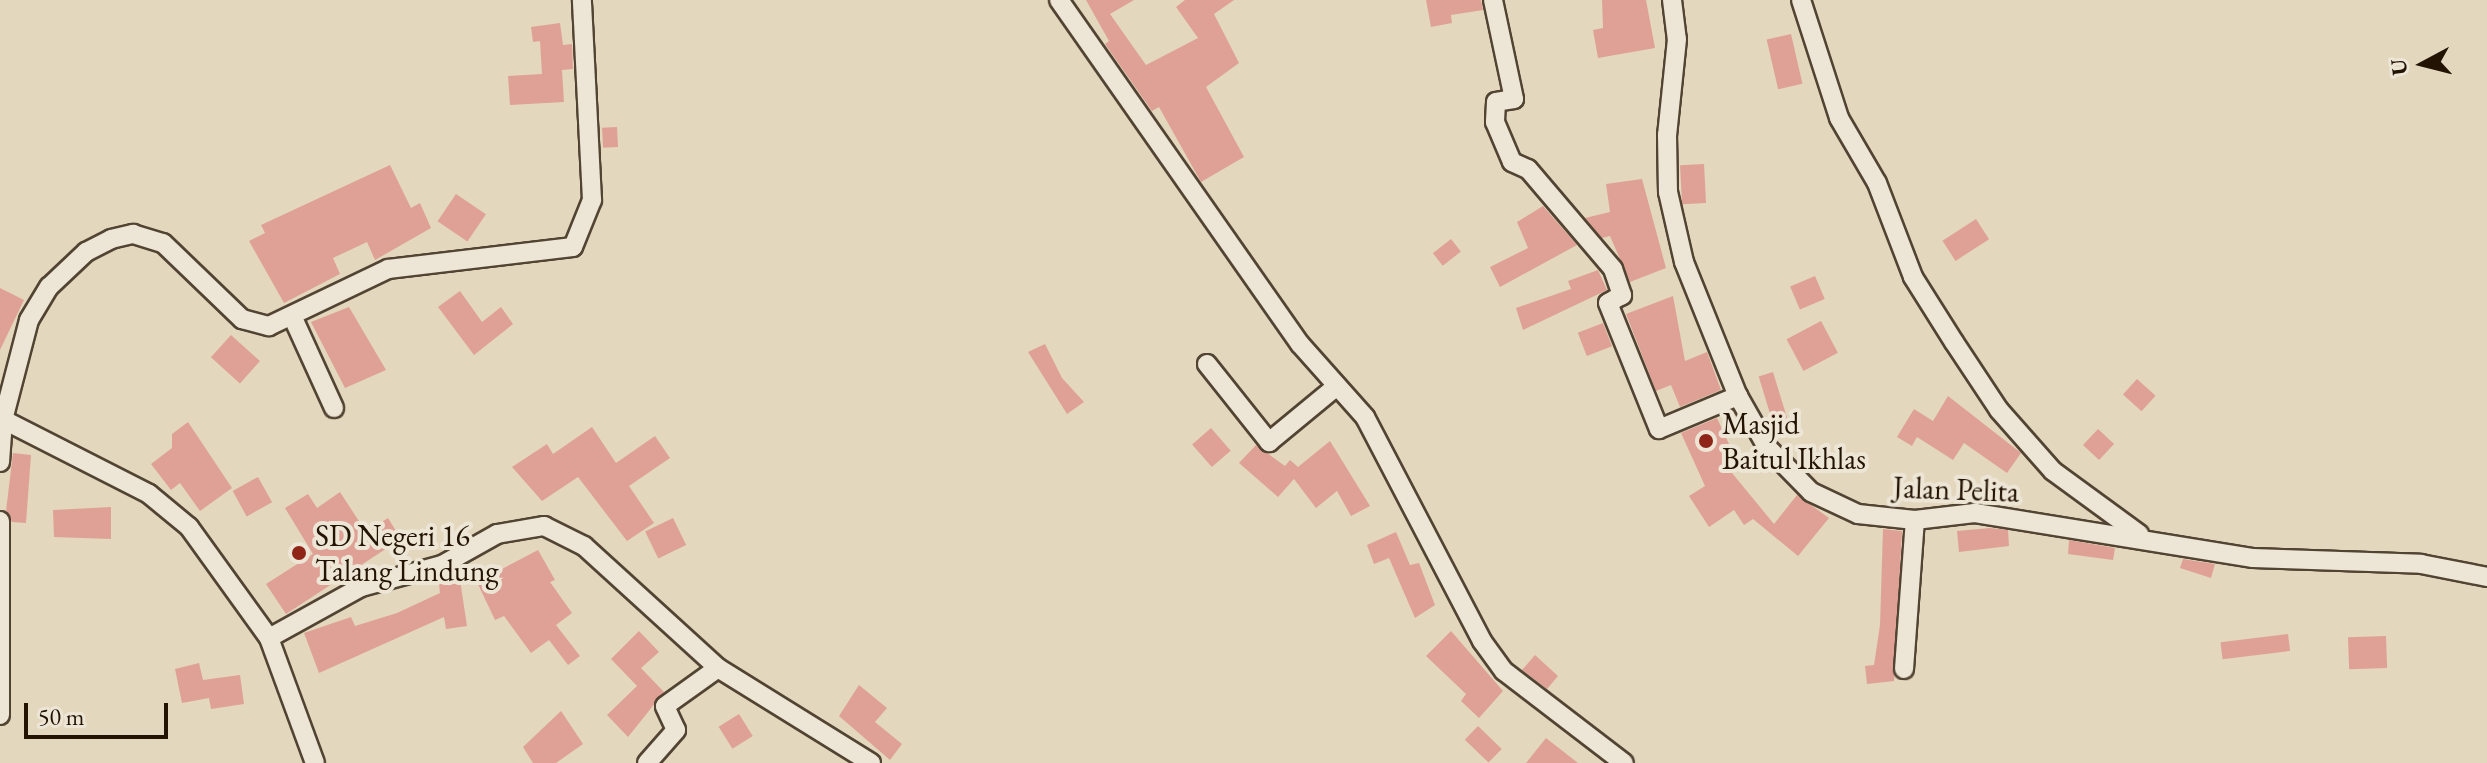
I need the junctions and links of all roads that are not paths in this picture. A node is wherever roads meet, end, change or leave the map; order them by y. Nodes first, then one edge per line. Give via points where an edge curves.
1 (582, 0) edge
2 (1059, 0) edge
3 (1493, 0) edge
4 (1672, 0) edge
5 (1801, 0) edge
6 (293, 318) junction
7 (1207, 364) dead end
8 (1337, 386) junction
9 (1738, 396) junction
10 (334, 408) dead end
11 (1, 419) edge
12 (0, 462) edge
13 (1915, 520) junction
14 (0, 521) edge
15 (2142, 536) junction
16 (2487, 577) edge
17 (269, 638) junction
18 (718, 668) junction
19 (1904, 669) dead end
20 (0, 715) edge
21 (315, 763) edge
22 (647, 763) edge
23 (871, 763) edge
24 (1624, 763) edge

1 - 6 street via 592,200 573,247 388,269
2 - 8 street via 1300,344
3 - 9 street via 1514,99 1496,102 1495,122 1512,162 1528,169 1613,269 1622,295 1608,303 1659,429
4 - 9 street, Jalan Pelita via 1677,39 1667,135 1668,192 1684,262
5 - 15 street via 1839,118 1877,183 1913,277 1954,342 1999,410 2053,471
6 - 10 street
6 - 11 street via 256,325 163,243 133,234 111,239 86,252 42,298 29,320
7 - 8 street via 1269,442
8 - 24 street via 1365,417 1482,641 1504,671
9 - 13 street, Jalan Pelita via 1767,447 1811,492 1858,514
11 - 12 street
11 - 17 street via 149,494 189,527
13 - 15 street, Jalan Pelita via 1975,513
13 - 19 street
14 - 20 street
15 - 16 street, Jalan Pelita via 2253,558 2421,564
17 - 18 street via 361,587 442,565 497,534 544,526 584,546
17 - 21 street
18 - 22 street via 665,706 676,730
18 - 23 street

